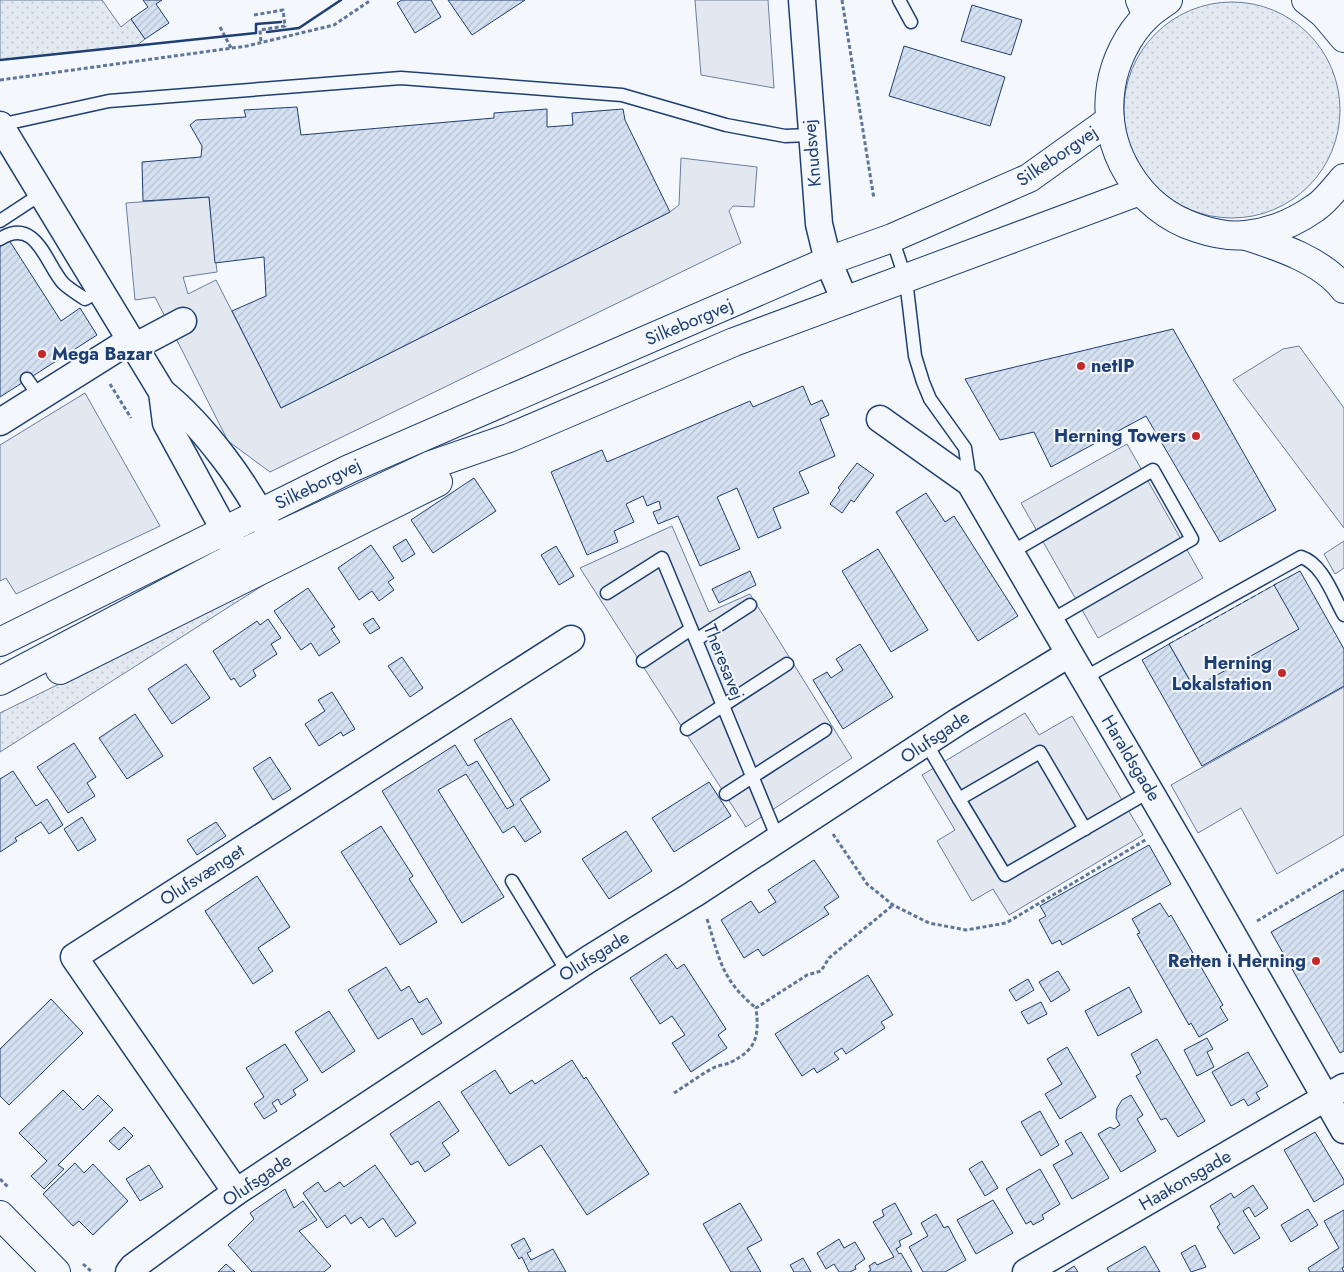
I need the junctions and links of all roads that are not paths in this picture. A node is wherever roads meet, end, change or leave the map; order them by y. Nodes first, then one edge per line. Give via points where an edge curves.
1 (802, 0) edge
2 (899, 0) edge
3 (1152, 5) edge
4 (1325, 6) edge
5 (910, 22) dead end
6 (1344, 38) edge
7 (1110, 120) junction
8 (0, 125) edge
9 (810, 135) junction
10 (1344, 178) edge
11 (1140, 191) junction
12 (41, 194) junction
13 (0, 221) edge
14 (1244, 235) junction
15 (892, 238) junction
16 (0, 240) edge
17 (828, 261) junction
18 (906, 280) junction
19 (1344, 289) edge
20 (100, 291) junction
21 (845, 302) junction
22 (183, 321) dead end
23 (132, 344) junction
24 (162, 392) junction
25 (880, 419) dead end
26 (0, 422) edge
27 (509, 438) junction
28 (970, 483) junction
29 (260, 512) junction
30 (223, 530) junction
31 (273, 539) junction
32 (1010, 553) junction
33 (238, 555) junction
34 (607, 593) dead end
35 (750, 605) dead end
36 (1344, 615) edge
37 (1050, 621) junction
38 (694, 635) junction
39 (571, 639) dead end
40 (0, 642) edge
41 (1068, 654) junction
42 (643, 661) dead end
43 (787, 664) dead end
44 (1084, 678) junction
45 (0, 681) edge
46 (0, 700) edge
47 (723, 706) junction
48 (687, 729) dead end
49 (825, 730) dead end
50 (926, 743) junction
51 (752, 776) junction
52 (1150, 791) junction
53 (726, 794) dead end
54 (959, 799) junction
55 (1085, 829) junction
56 (778, 839) junction
57 (512, 881) dead end
58 (568, 973) junction
59 (1335, 1092) edge
60 (1344, 1130) edge
61 (236, 1192) junction
62 (0, 1215) edge
63 (56, 1272) edge
64 (129, 1272) edge
65 (1026, 1272) edge

1 - 9 street, Knudsvej
2 - 5 lane
3 - 7 main road via 1125,47 1113,75 1109,97
4 - 6 main road
7 - 11 main road via 1115,145 1125,169
7 - 15 main road, Silkeborgvej via 1029,178
8 - 9 lane via 109,101 401,78 622,95 726,125 785,136
8 - 12 street, Silkeborgvej
9 - 17 street, Knudsvej via 819,224
10 - 14 main road via 1317,208 1283,227
11 - 14 main road via 1154,205 1187,225 1225,235
11 - 18 main road, Silkeborgvej
12 - 13 lane
12 - 20 street, Silkeborgvej
14 - 19 main road via 1293,252 1338,281
15 - 17 main road, Silkeborgvej
15 - 18 lane
16 - 20 lane via 14,233 22,234 41,246 63,283 85,299
17 - 21 street, Knudsvej
17 - 29 main road, Silkeborgvej via 349,469
18 - 21 main road, Silkeborgvej
18 - 28 lane via 915,356 922,382 930,399 965,448
20 - 23 street, Silkeborgvej
21 - 27 main road, Silkeborgvej via 734,342
22 - 23 street
23 - 24 street, Silkeborgvej
23 - 26 street via 33,388
24 - 29 street, Silkeborgvej via 182,409 249,492
24 - 30 street, Silkeborgvej via 166,423
25 - 28 street, Haraldsgade
27 - 31 main road, Silkeborgvej via 431,465
27 - 46 main road, Silkeborgvej via 436,483
28 - 32 street, Haraldsgade
29 - 30 main road, Silkeborgvej
29 - 31 street, Silkeborgvej
30 - 33 street, Silkeborgvej
30 - 40 main road, Silkeborgvej
31 - 33 main road, Silkeborgvej
32 - 37 street, Haraldsgade
32 - 37 lane via 1152,470 1168,496 1192,539
33 - 45 main road, Silkeborgvej
34 - 38 lane, Theresavej via 662,558
35 - 38 lane
36 - 44 lane via 1317,567 1301,557
37 - 41 street, Haraldsgade
38 - 42 lane
38 - 47 lane, Theresavej
39 - 61 street, Olufsvænget via 74,957
41 - 44 street, Haraldsgade
41 - 50 street, Olufsgade
43 - 47 lane
44 - 52 street, Haraldsgade
47 - 48 lane
47 - 51 lane, Theresavej
49 - 51 lane
50 - 54 lane
50 - 56 street, Olufsgade
51 - 53 lane
51 - 56 lane, Theresavej
52 - 55 lane
52 - 59 street, Haraldsgade
54 - 55 lane via 1005,875
54 - 55 lane via 1040,752
56 - 58 street, Olufsgade
57 - 58 lane
58 - 61 street, Olufsgade
59 - 60 street, Haraldsgade
59 - 65 street, Haakonsgade
61 - 64 street, Olufsgade
62 - 63 main road

